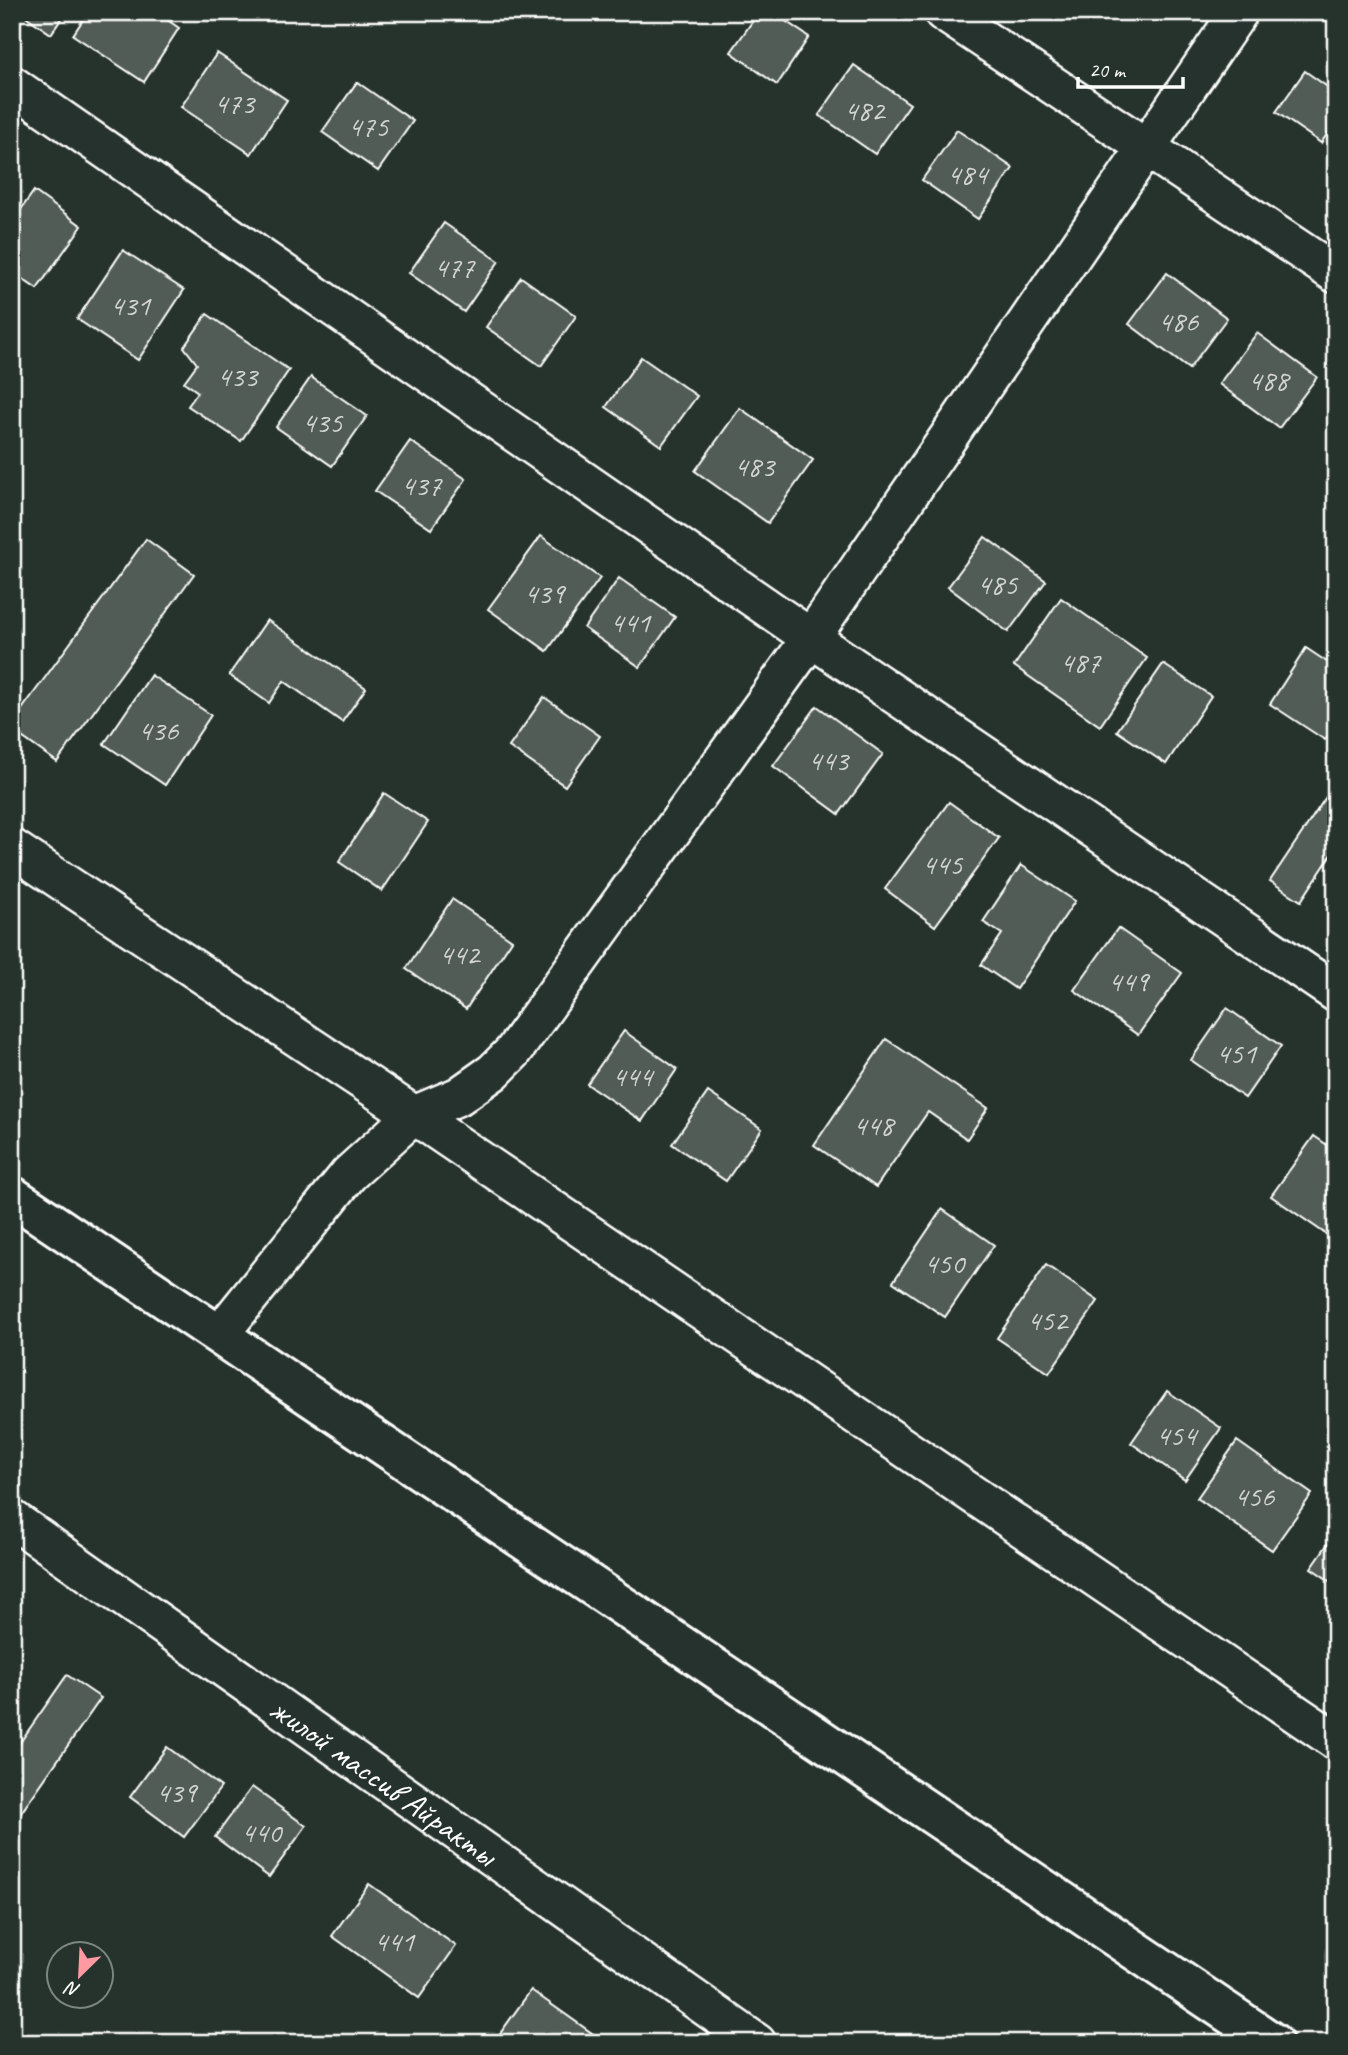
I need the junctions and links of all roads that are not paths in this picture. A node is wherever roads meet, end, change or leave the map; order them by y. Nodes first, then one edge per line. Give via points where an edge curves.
1 (943, 12) edge
2 (1239, 12) edge
3 (12, 85) edge
4 (1146, 148) junction
5 (1336, 274) edge
6 (811, 638) junction
7 (12, 848) edge
8 (1336, 993) edge
9 (414, 1115) junction
10 (12, 1196) edge
11 (219, 1335) junction
12 (12, 1519) edge
13 (1336, 1741) edge
14 (757, 2043) edge
15 (1273, 2043) edge

1 - 4 street
2 - 4 street
3 - 6 street
4 - 5 street
4 - 6 street
6 - 8 street
6 - 9 street via 513,1052 459,1096
7 - 9 street
9 - 11 street via 349,1174
9 - 13 street
10 - 11 main road
11 - 15 main road
12 - 14 street, жилой массив Айракты

